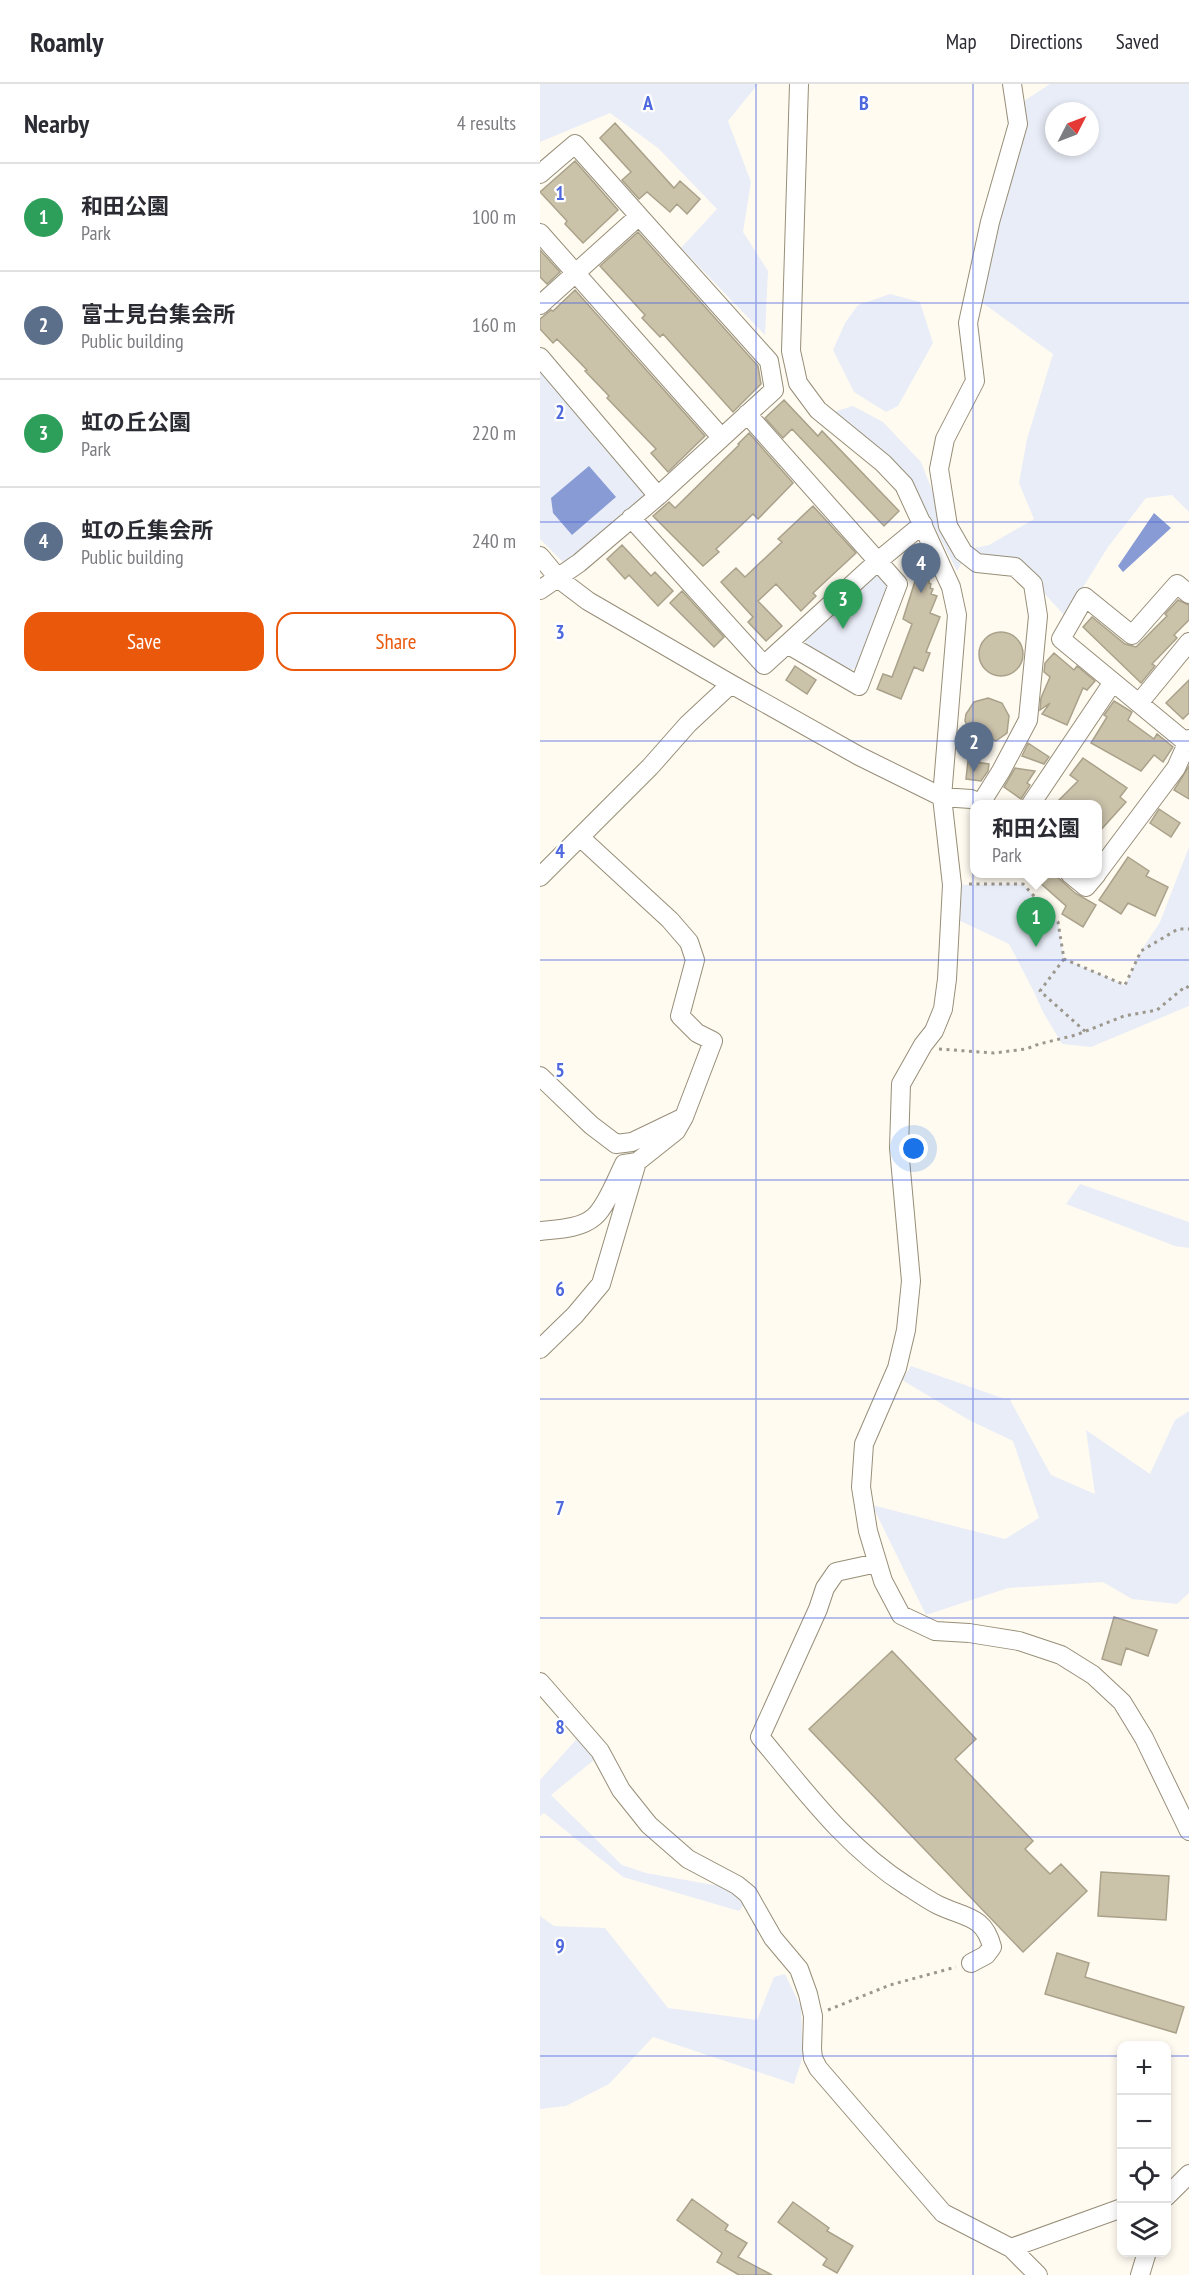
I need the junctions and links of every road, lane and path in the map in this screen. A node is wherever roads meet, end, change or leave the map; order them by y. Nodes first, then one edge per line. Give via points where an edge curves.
1 (799, 84) edge
2 (1011, 84) edge
3 (540, 174) edge
4 (639, 216) junction
5 (540, 234) edge
6 (575, 274) junction
7 (540, 305) edge
8 (540, 357) edge
9 (747, 414) junction
10 (721, 437) junction
11 (658, 496) junction
12 (632, 518) junction
13 (923, 524) junction
14 (540, 556) edge
15 (878, 561) junction
16 (559, 579) junction
17 (540, 590) edge
18 (1189, 594) edge
19 (1189, 642) edge
20 (787, 644) junction
21 (1113, 682) junction
22 (731, 684) junction
23 (1139, 703) junction
24 (1188, 741) edge
25 (942, 797) junction
26 (973, 800) edge
27 (984, 800) edge
28 (1034, 800) edge
29 (581, 838) junction
30 (1102, 866) edge
31 (540, 877) edge
32 (1076, 878) edge
33 (1093, 878) edge
34 (952, 885) junction
35 (1189, 929) edge
36 (1064, 959) junction
37 (1189, 988) edge
38 (1086, 1032) junction
39 (923, 1045) junction
40 (540, 1076) edge
41 (684, 1117) junction
42 (637, 1162) junction
43 (540, 1231) edge
44 (540, 1349) edge
45 (877, 1563) junction
46 (540, 1682) edge
47 (1189, 1831) edge
48 (971, 1963) joint
49 (813, 2016) junction
50 (1189, 2174) edge
51 (1171, 2191) edge
52 (1117, 2210) edge
53 (1011, 2248) junction
54 (1146, 2257) edge
55 (1038, 2275) edge
56 (1140, 2275) edge

1 - 13 street via 791,351 798,383 819,410 904,485
2 - 27 street via 1018,124 990,222 968,323 975,381 945,439 939,469 948,526 963,552 976,563 1015,567 1033,584 1038,616 1028,720
3 - 4 street via 574,144
4 - 6 street
4 - 9 street via 769,361 774,390
5 - 6 street
6 - 7 street
6 - 10 street
8 - 11 street
9 - 10 street
9 - 15 street
10 - 11 street
11 - 12 street
12 - 16 street
12 - 20 street via 764,665
13 - 15 street
13 - 25 street via 951,587 957,615
14 - 16 street
15 - 20 street
15 - 20 street via 898,584 859,686
16 - 17 street
16 - 22 street via 588,601
18 - 21 street via 1177,584 1132,635 1085,597 1061,639
19 - 23 street
21 - 23 street
21 - 28 street
22 - 25 street via 859,756
22 - 29 street
23 - 24 street
24 - 30 street via 1176,768
25 - 26 street
25 - 34 street
29 - 31 street
29 - 41 street via 689,942 695,960 680,1016 697,1033 713,1041
32 - 33 street via 1086,887
34 - 36 path via 1023,884 1058,922
34 - 39 street via 943,1009
35 - 36 path via 1178,929 1141,951 1125,985
36 - 38 path via 1040,991
37 - 38 path via 1157,1010 1124,1016
38 - 39 path via 1026,1049 994,1053 946,1051
39 - 45 street via 901,1083 899,1112 912,1281 906,1330 897,1368 864,1444 861,1486
40 - 41 street via 616,1144 632,1142
41 - 42 street via 676,1131
42 - 43 street via 624,1164 594,1217 574,1227
42 - 44 street via 601,1284
45 - 47 street via 901,1616 935,1632 1019,1641 1061,1655 1093,1675 1122,1702
45 - 48 street via 836,1572 825,1588 760,1737 829,1821 864,1853 937,1904 978,1921 988,1932 992,1947
46 - 49 street via 600,1751 621,1790 649,1826 688,1859 747,1894 773,1938 800,1969
48 - 49 path via 890,1984
49 - 53 street via 813,2058 824,2074 943,2213
50 - 51 street
52 - 53 street
53 - 55 street
54 - 56 street

